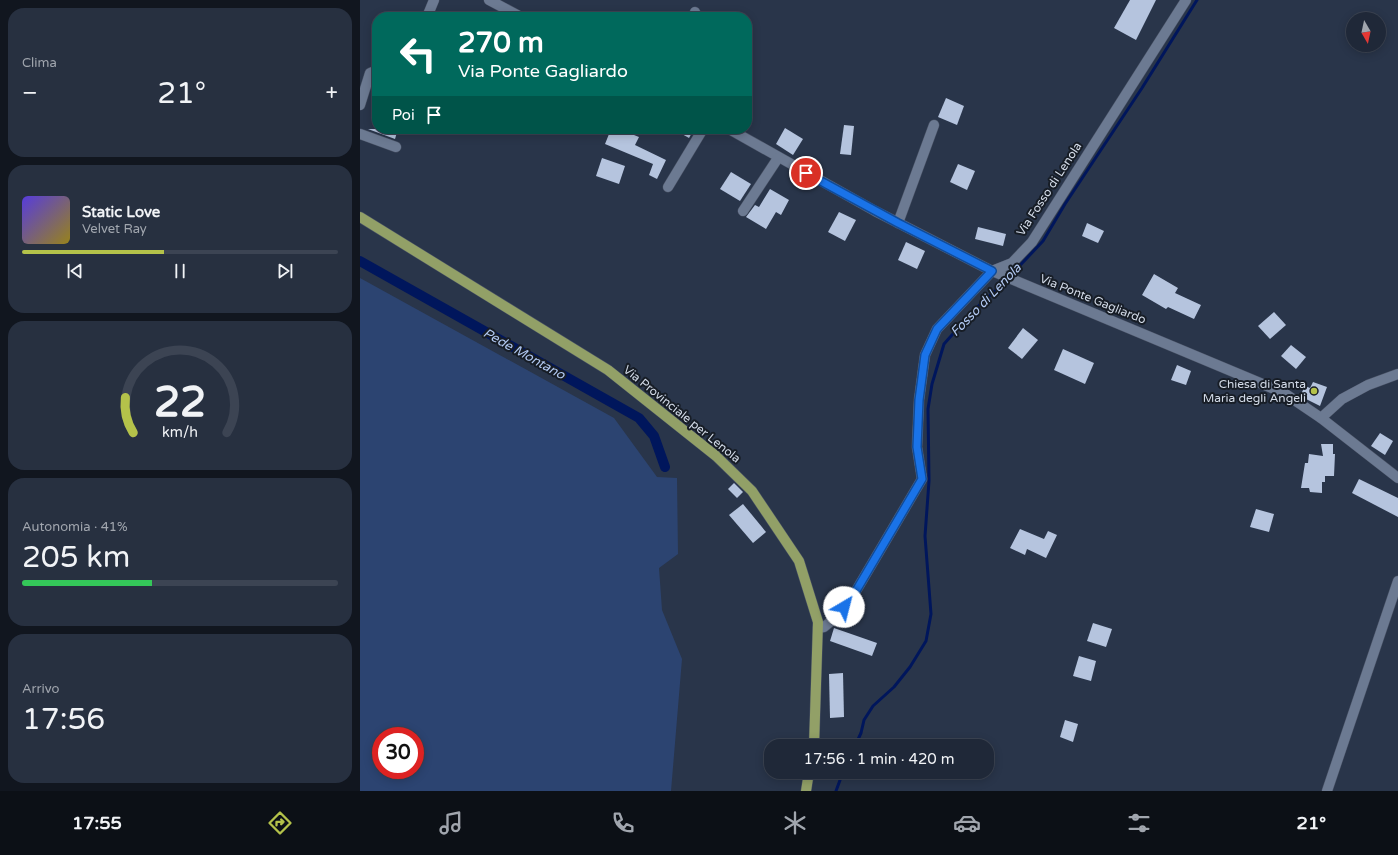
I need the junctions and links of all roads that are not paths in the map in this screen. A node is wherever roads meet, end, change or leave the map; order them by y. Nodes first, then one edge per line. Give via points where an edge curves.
1 (434, 0) edge
2 (489, 0) edge
3 (1186, 0) edge
4 (429, 12) edge
5 (512, 12) edge
6 (372, 72) edge
7 (360, 104) edge
8 (934, 125) dead end
9 (360, 134) edge
10 (700, 134) edge
11 (737, 134) edge
12 (396, 146) dead end
13 (778, 158) junction
14 (668, 187) dead end
15 (743, 212) dead end
16 (360, 217) edge
17 (898, 223) junction
18 (992, 271) junction
19 (1398, 374) edge
20 (1321, 418) junction
21 (1398, 478) edge
22 (1398, 581) edge
23 (818, 628) junction
24 (814, 739) edge
25 (808, 779) edge
26 (806, 791) edge
27 (1327, 791) edge

1 - 4 street
2 - 5 street
3 - 18 street, Via Fosso di Lenola via 1032,242 1012,263
6 - 7 street
8 - 17 street
9 - 12 street
10 - 14 street
11 - 13 street, Via Ponte Gagliardo
13 - 15 street
13 - 17 street, Via Ponte Gagliardo
16 - 23 main road, Via Provinciale per Lenola via 608,370 716,456 752,491 799,561
17 - 18 street, Via Ponte Gagliardo
18 - 20 street, Via Ponte Gagliardo via 1284,393
18 - 23 street, Via Fosso di Lenola via 937,329 925,355 919,400 917,447 922,479 853,596 835,618 824,627
19 - 20 street via 1368,385 1342,399
20 - 21 street, Via Ponte Gagliardo
22 - 27 street
23 - 24 main road, Via Provinciale per Lenola
25 - 26 main road

